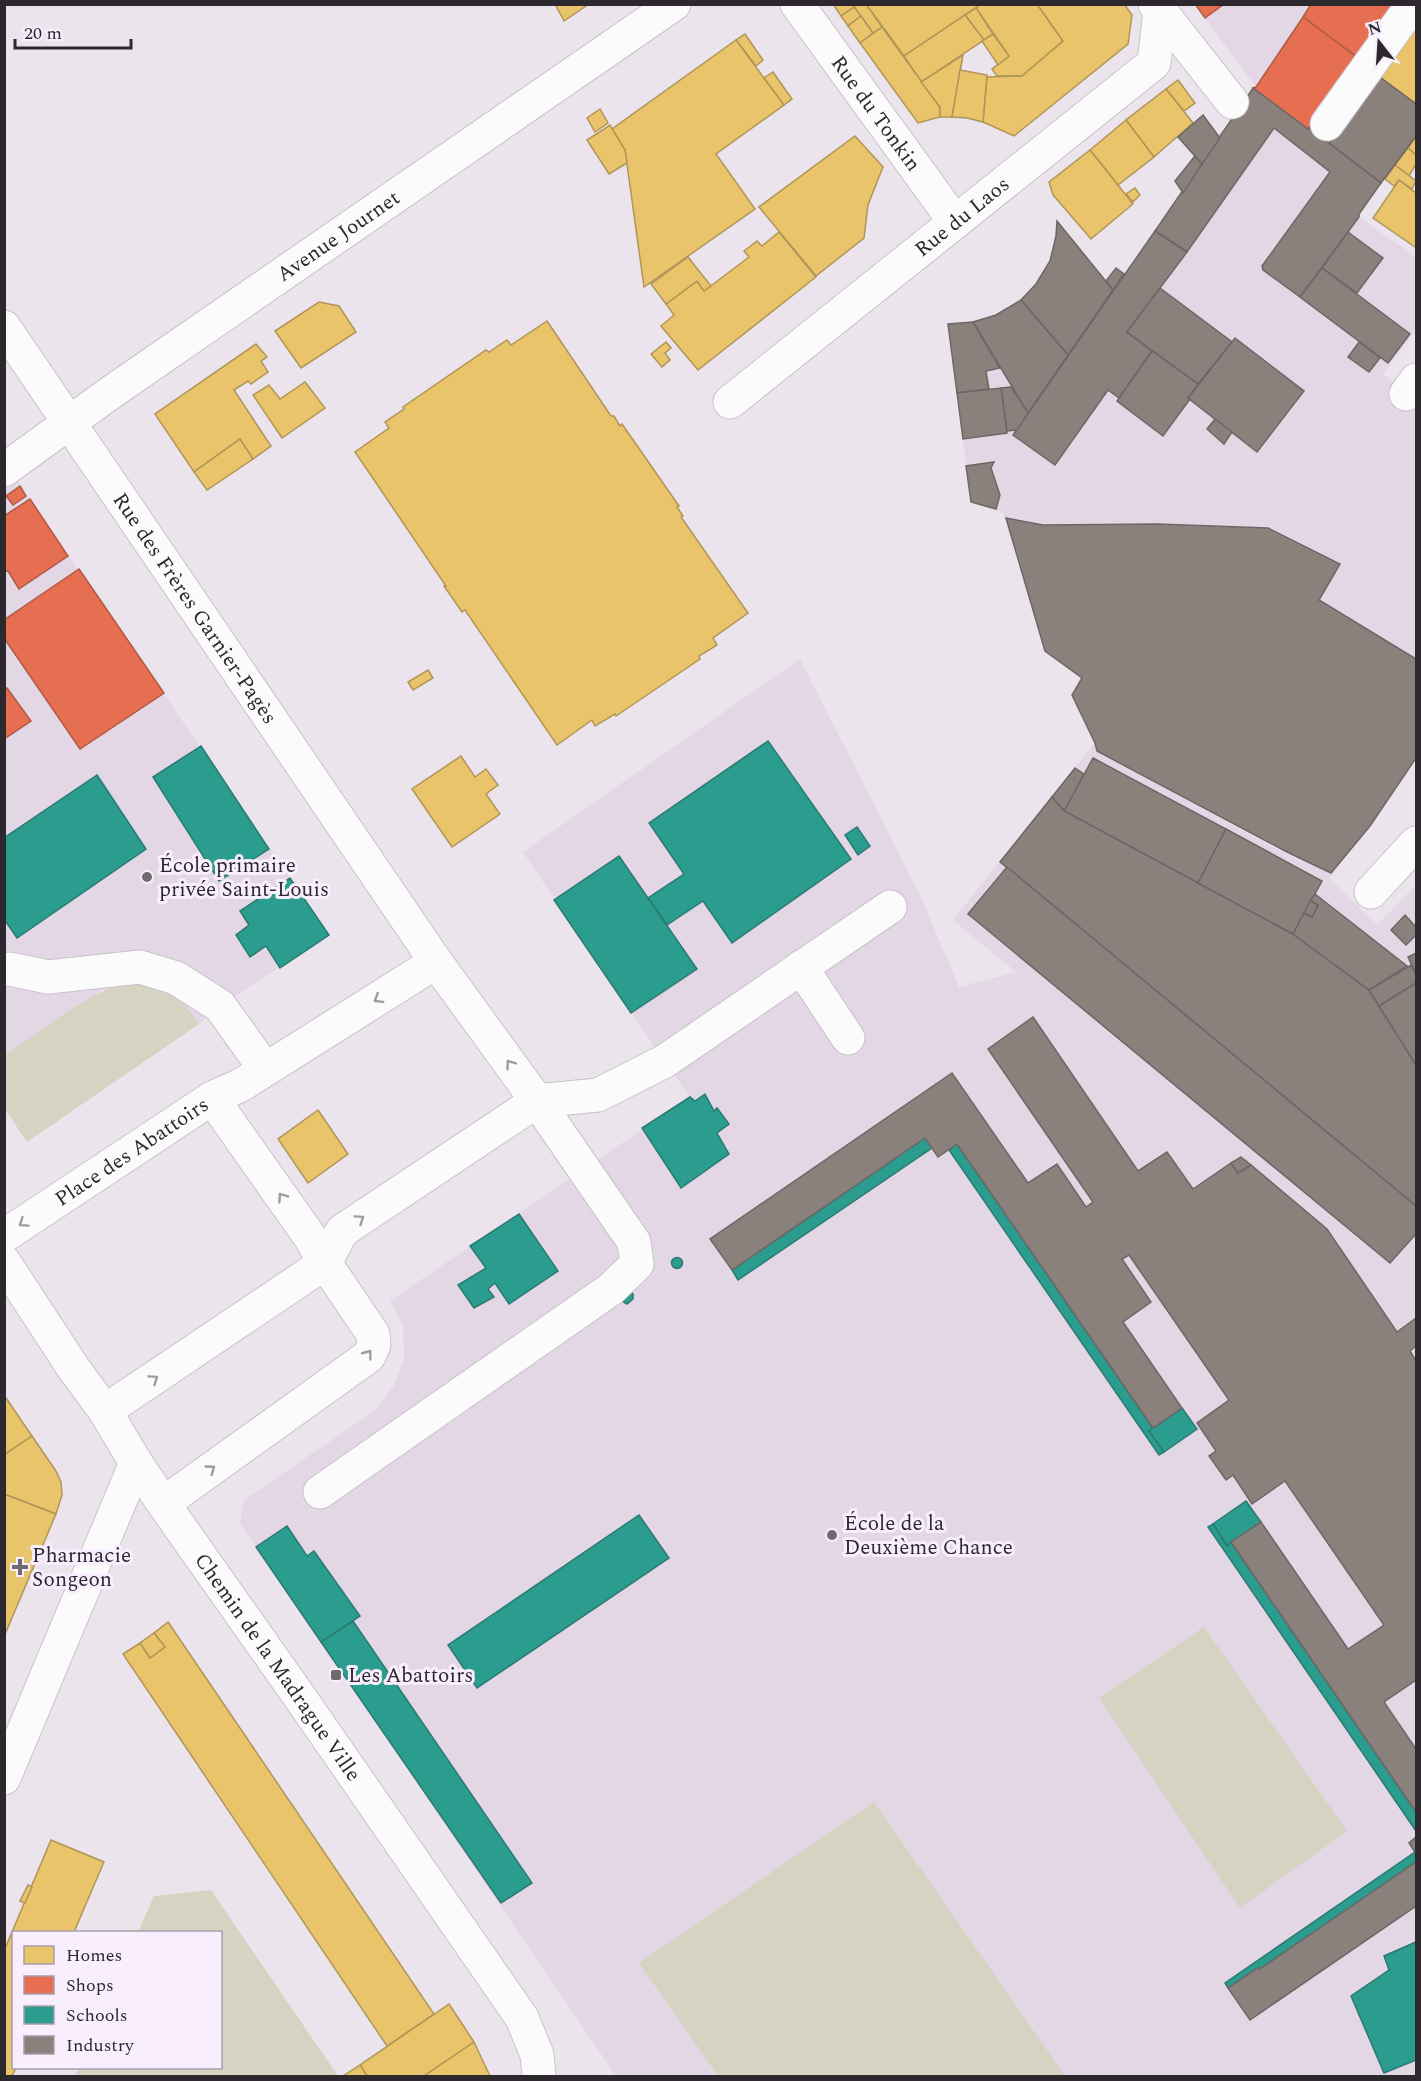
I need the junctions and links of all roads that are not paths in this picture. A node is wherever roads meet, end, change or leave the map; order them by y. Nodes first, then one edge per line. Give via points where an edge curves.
1 (674, 4) edge
2 (797, 4) edge
3 (1413, 4) edge
4 (1158, 8) edge
5 (1232, 102) dead end
6 (1327, 124) dead end
7 (955, 222) junction
8 (4, 327) edge
9 (730, 402) dead end
10 (69, 422) junction
11 (4, 470) edge
12 (1416, 843) edge
13 (1371, 892) dead end
14 (890, 907) dead end
15 (436, 962) junction
16 (801, 967) junction
17 (10, 969) dead end
18 (848, 1038) dead end
19 (265, 1069) junction
20 (212, 1098) junction
21 (537, 1101) junction
22 (4, 1236) edge
23 (4, 1262) edge
24 (325, 1263) junction
25 (105, 1412) junction
26 (136, 1463) junction
27 (320, 1492) dead end
28 (164, 1503) junction
29 (4, 1778) edge
30 (543, 2069) edge

1 - 10 street, Avenue Journet
2 - 7 street, Rue du Tonkin
3 - 6 street
4 - 5 street, Rue du Laos
4 - 7 street, Rue du Laos via 1154,63
7 - 9 street, Rue du Laos
8 - 10 street, Rue des Frères Garnier-Pagès
10 - 11 street, Avenue Journet
10 - 15 street, Rue des Frères Garnier-Pagès
12 - 13 street
14 - 16 street
15 -> 19 street
21 -> 15 street, Rue des Frères Garnier-Pagès
16 - 18 street
16 - 21 street via 656,1066 598,1095
17 - 19 street via 48,977 140,967 176,978 220,1006
19 - 20 street
20 -> 22 street, Place des Abattoirs
24 -> 20 street, Place des Abattoirs
24 -> 21 street via 342,1231
21 - 27 street, Rue des Frères Garnier-Pagès via 634,1242 637,1264 611,1288
23 - 25 street, Chemin de la Madrague Ville
25 -> 24 street
28 -> 24 street, Place des Abattoirs via 369,1356 373,1334
25 - 26 street, Chemin de la Madrague Ville
26 - 28 street, Chemin de la Madrague Ville
26 - 29 street
28 - 30 street, Chemin de la Madrague Ville via 522,2018

